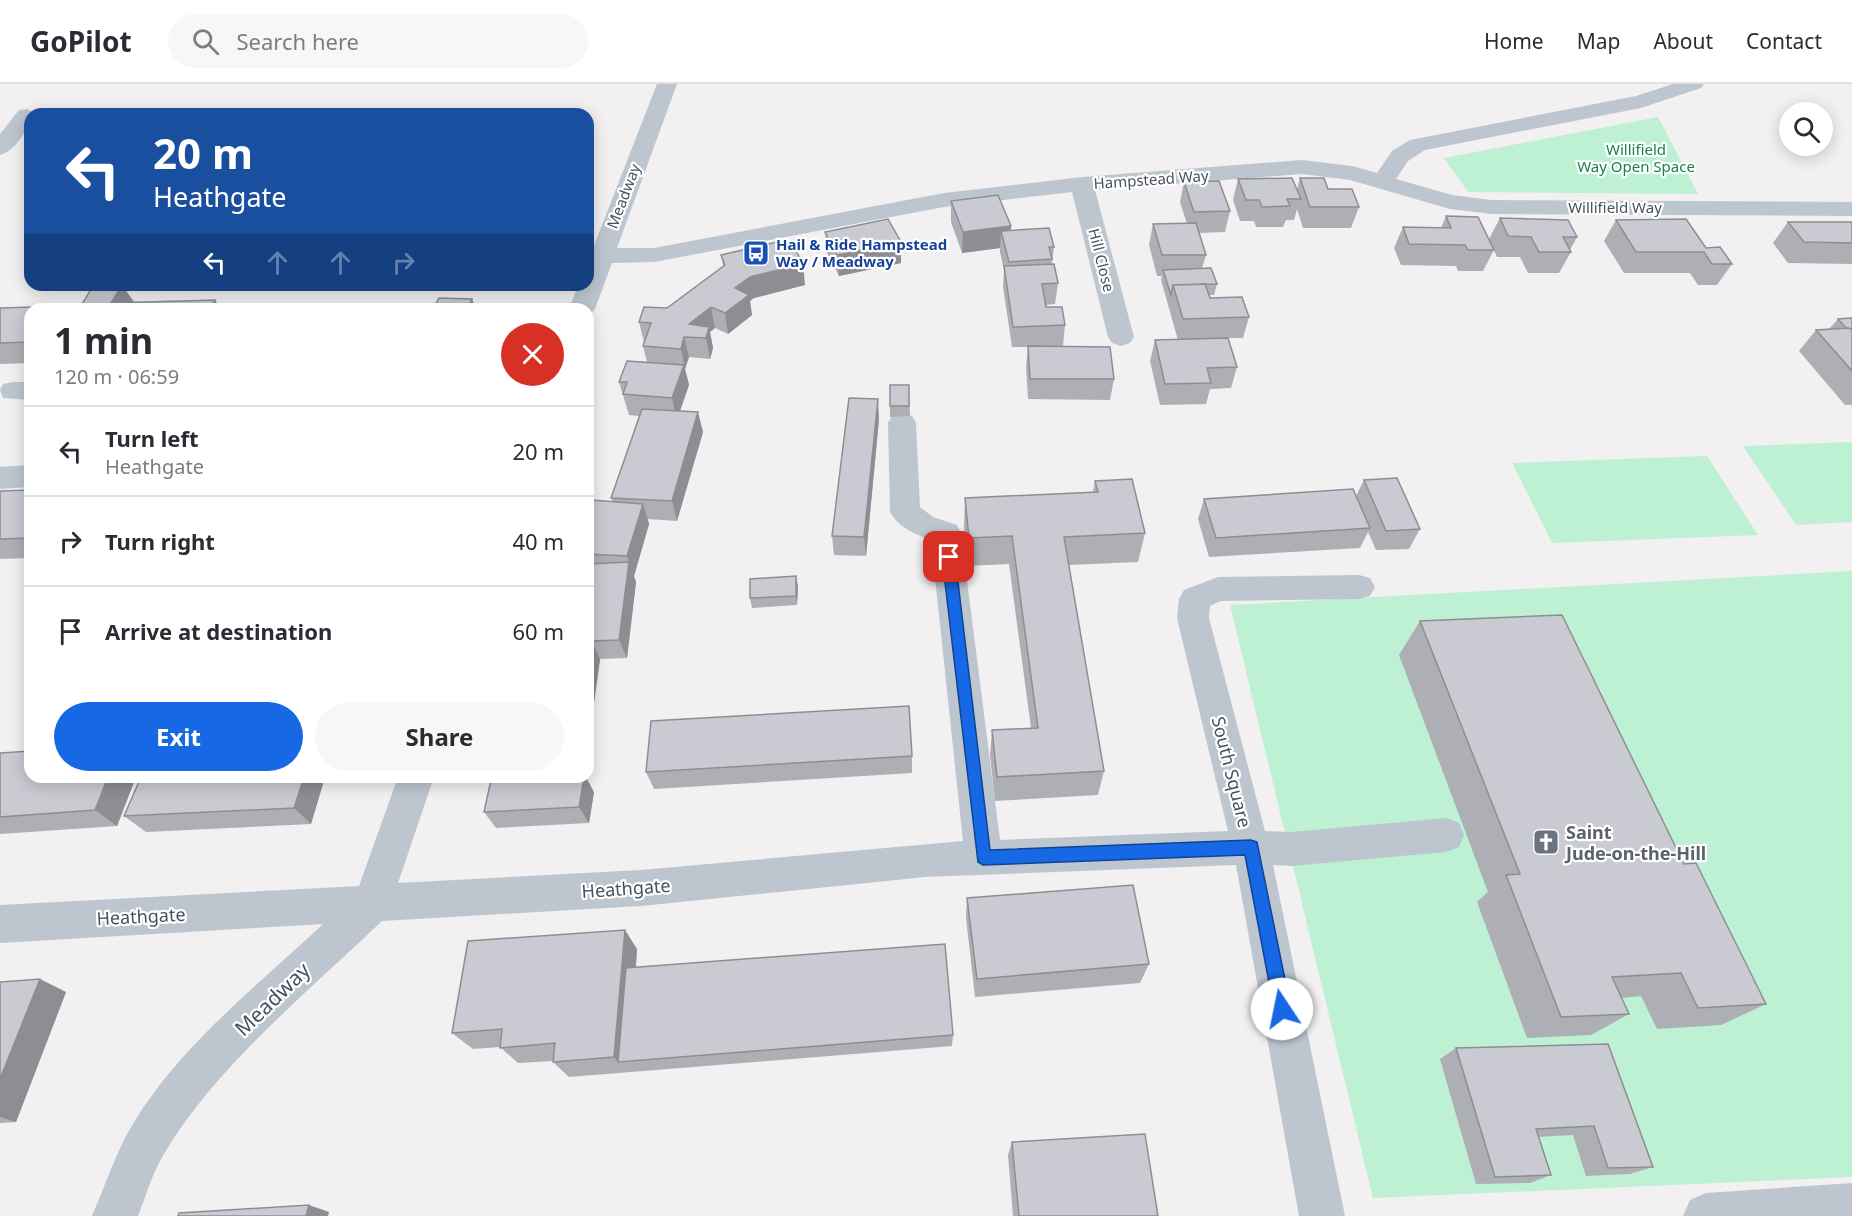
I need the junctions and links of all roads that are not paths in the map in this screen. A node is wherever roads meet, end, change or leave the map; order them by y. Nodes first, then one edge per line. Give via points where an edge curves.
1 (667, 84) edge
2 (1694, 84) edge
3 (0, 114) edge
4 (24, 115) edge
5 (24, 120) edge
6 (0, 148) edge
7 (1382, 182) junction
8 (1082, 184) junction
9 (1852, 209) edge
10 (594, 257) edge
11 (1122, 337) dead end
12 (902, 423) dead end
13 (24, 476) edge
14 (0, 478) edge
15 (1359, 587) dead end
16 (414, 783) edge
17 (1446, 835) dead end
18 (1251, 848) junction
19 (983, 857) junction
20 (370, 904) junction
21 (0, 924) edge
22 (1852, 1205) edge
23 (115, 1216) edge
24 (1322, 1216) edge
25 (1708, 1216) edge

1 - 10 street, Meadway
2 - 7 street via 1641,102 1418,145 1400,156
3 - 4 street
5 - 6 street
7 - 8 street, Hampstead Way via 1328,168 1302,167
7 - 9 street, Willifield Way via 1450,202 1491,207
8 - 10 street, Hampstead Way via 944,200 654,255
8 - 11 street, Hill Close
12 - 19 street via 905,512 922,525 946,533
13 - 14 street
15 - 18 street, South Square via 1218,589 1195,599 1193,618
16 - 20 street, Meadway
17 - 18 street, Heathgate via 1291,849
18 - 19 street, Heathgate
18 - 24 street, South Square
19 - 20 street, Heathgate via 641,888
20 - 21 street, Heathgate
20 - 23 street, Meadway via 216,1052 171,1106 140,1155
22 - 25 street

